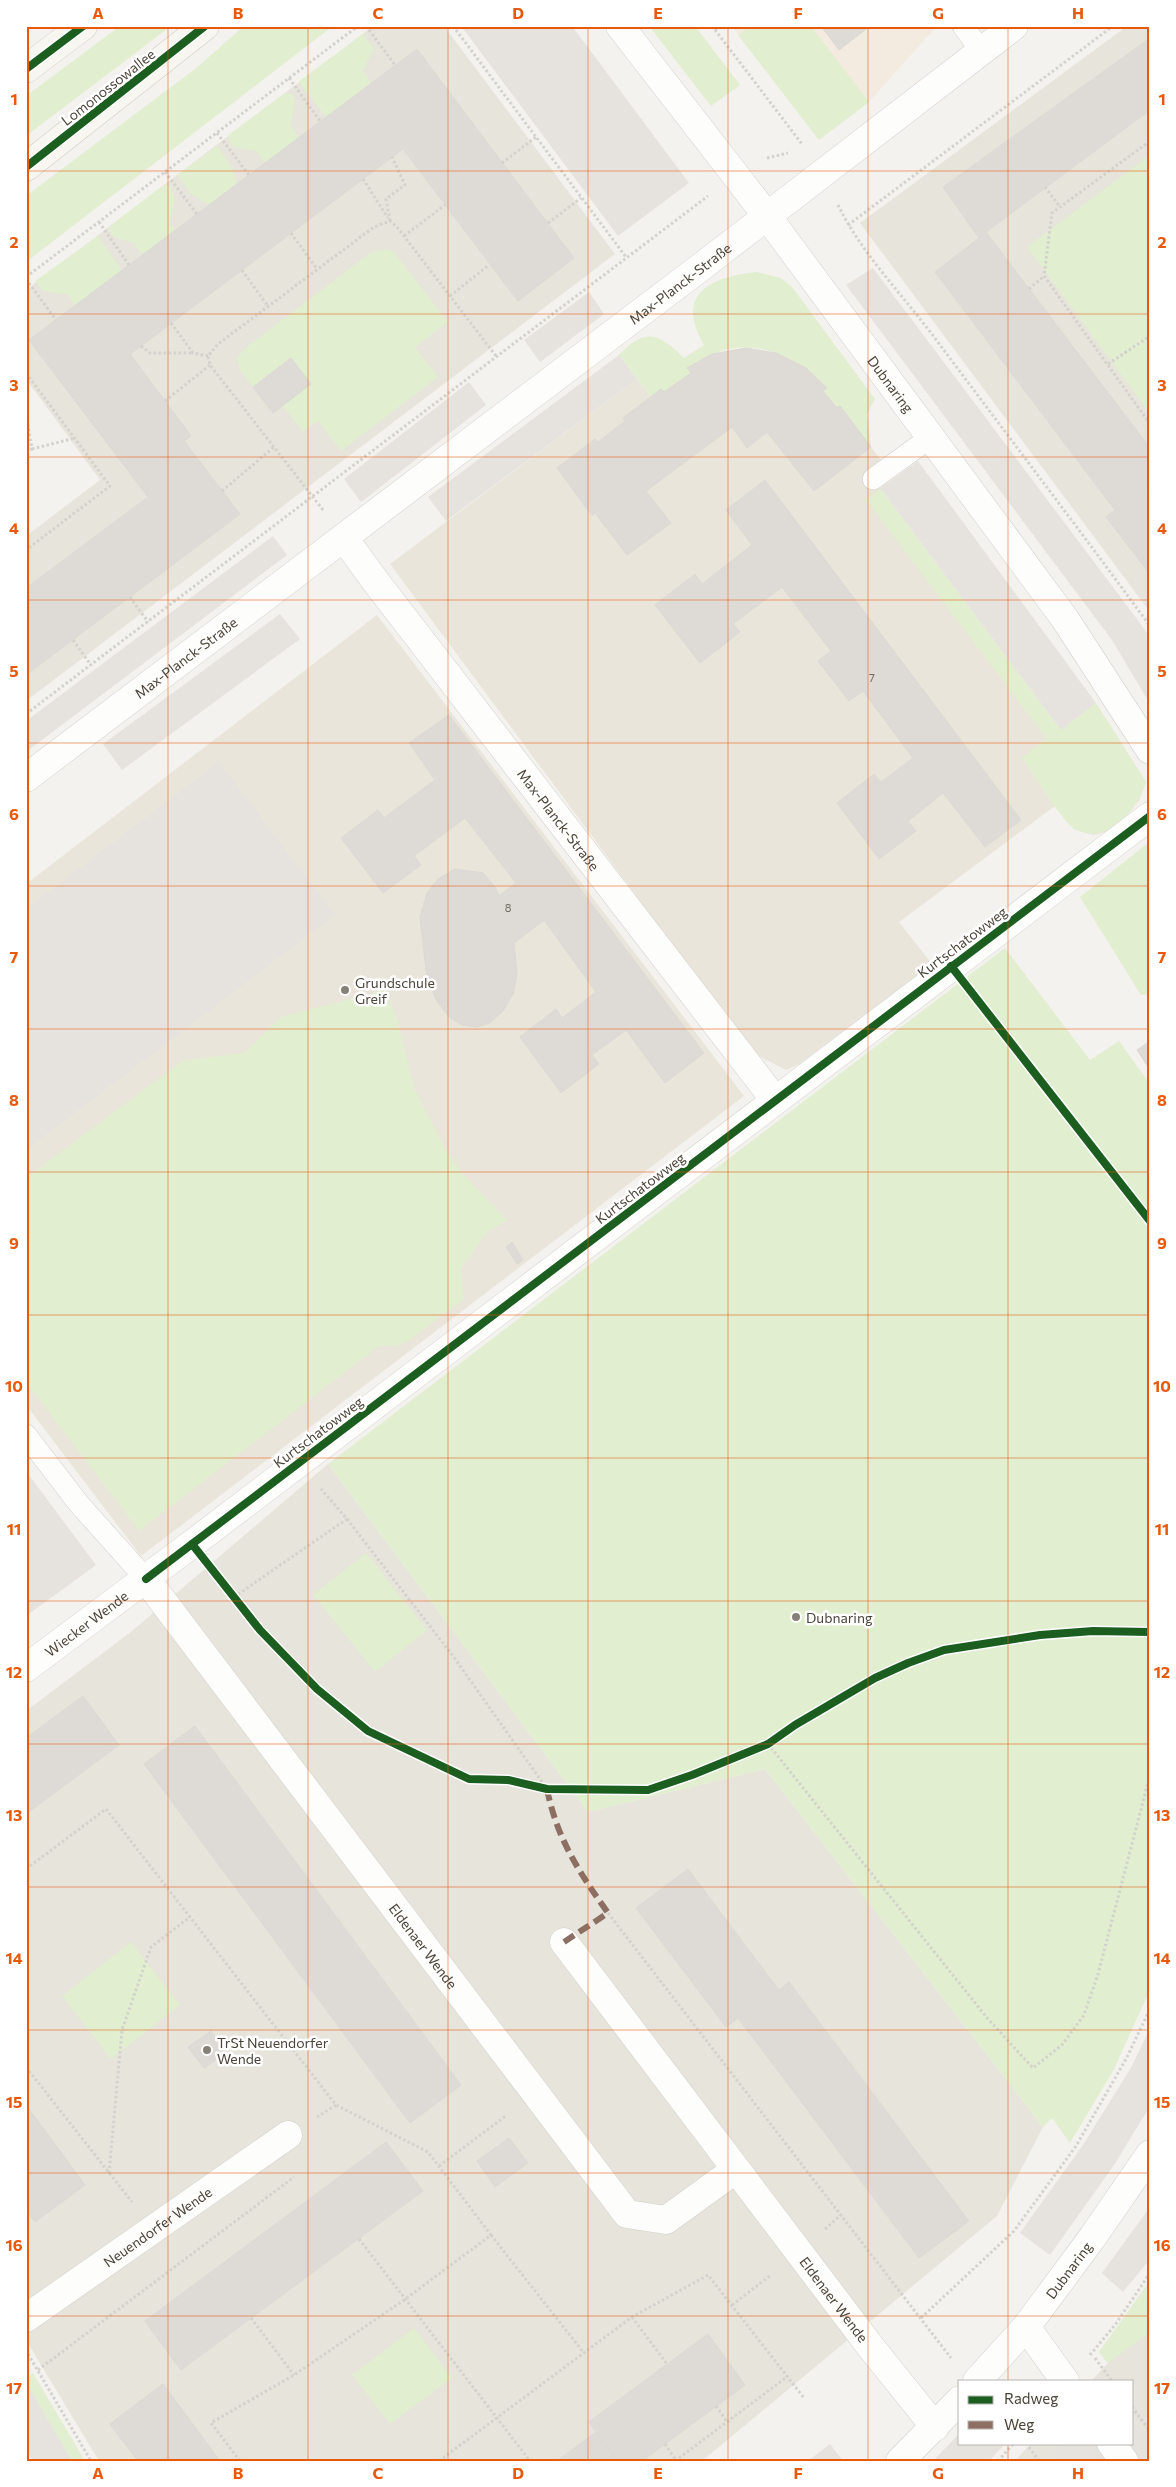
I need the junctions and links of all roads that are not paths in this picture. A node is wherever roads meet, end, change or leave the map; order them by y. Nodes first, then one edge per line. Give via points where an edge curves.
1 (83, 26) edge
2 (205, 26) edge
3 (620, 26) edge
4 (963, 26) edge
5 (1014, 26) edge
6 (981, 51) junction
7 (26, 69) edge
8 (26, 167) edge
9 (767, 216) junction
10 (931, 437) junction
11 (873, 479) dead end
12 (344, 538) junction
13 (1150, 750) edge
14 (26, 778) edge
15 (1150, 816) edge
16 (774, 1100) junction
17 (26, 1435) edge
18 (146, 1579) junction
19 (26, 1668) edge
20 (564, 1942) dead end
21 (288, 2135) road end
22 (1150, 2154) edge
23 (734, 2170) junction
24 (26, 2318) edge
25 (1026, 2327) junction
26 (967, 2373) edge
27 (1064, 2380) edge
28 (958, 2402) edge
29 (935, 2427) junction
30 (1112, 2444) edge
31 (900, 2461) edge
32 (1124, 2461) edge

1 - 7 street
2 - 8 street, Lomonossowallee
3 - 9 street, Dubnaring
4 - 6 lane
5 - 6 street, Max-Planck-Straße
6 - 9 street, Max-Planck-Straße
9 - 10 street, Dubnaring
9 - 12 street, Max-Planck-Straße
10 - 11 lane
10 - 13 street, Dubnaring via 1065,619
12 - 14 street, Max-Planck-Straße
12 - 16 street, Max-Planck-Straße
15 - 16 street, Kurtschatowweg
16 - 18 street, Kurtschatowweg
17 - 18 lane via 79,1504
18 - 19 street, Wiecker Wende
18 - 23 street, Eldenaer Wende via 628,2214 666,2220
20 - 23 street, Eldenaer Wende
21 - 24 street, Neuendorfer Wende
22 - 25 street, Dubnaring
23 - 29 street, Eldenaer Wende
25 - 26 street, Dubnaring
25 - 27 street
28 - 29 street
29 - 31 street
30 - 32 street

